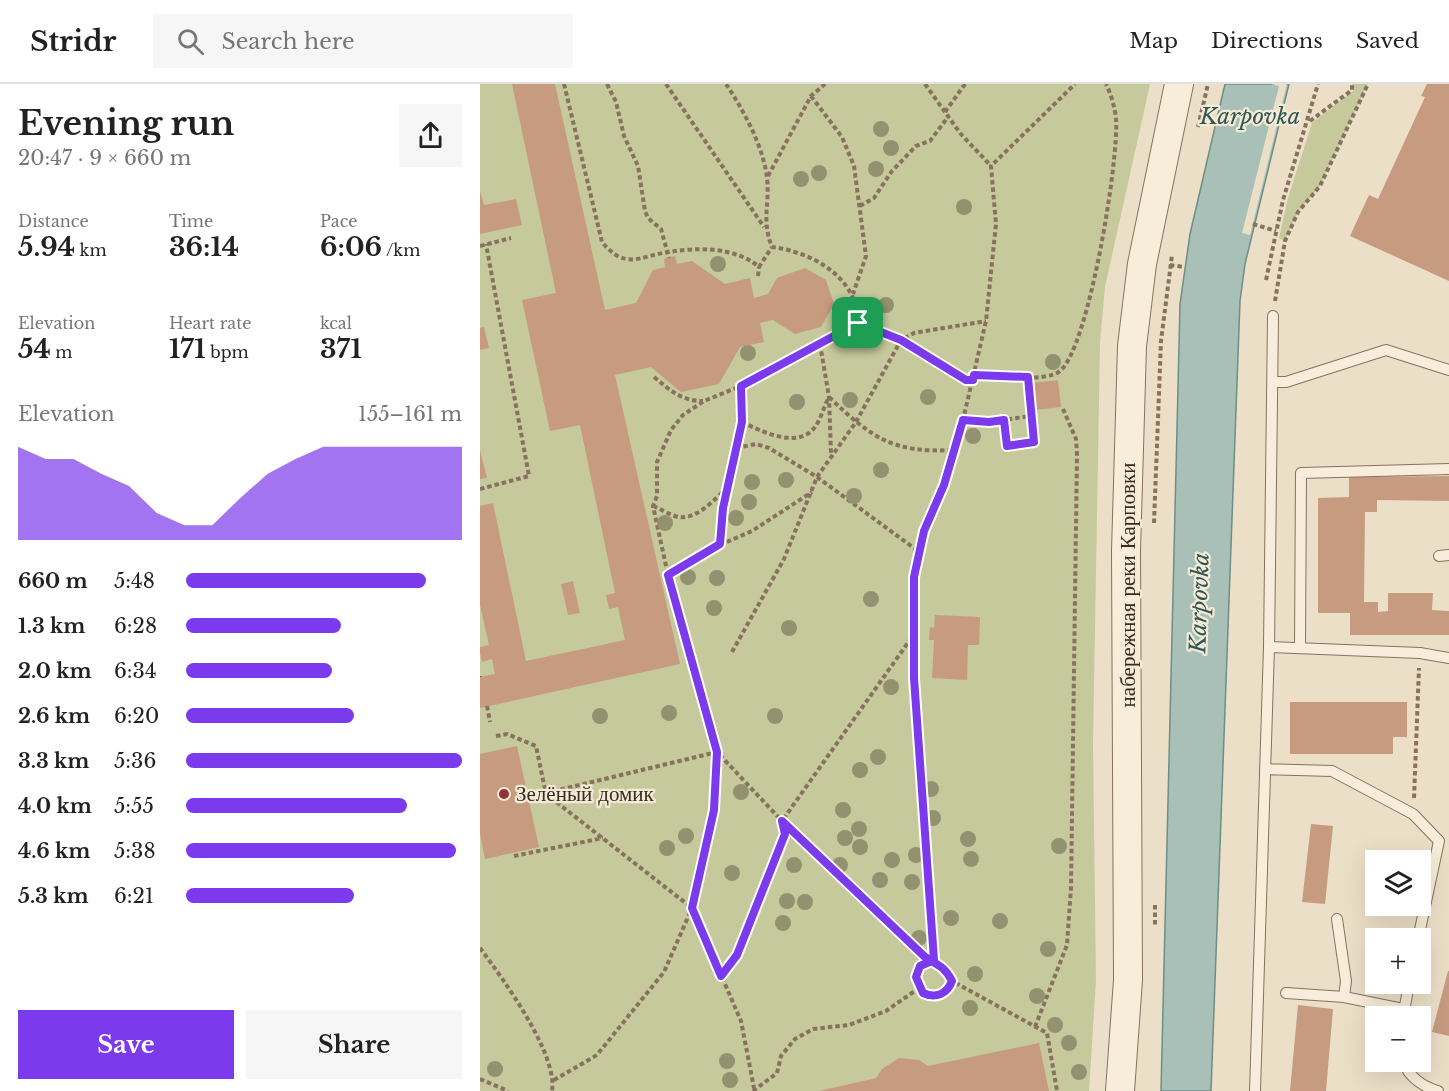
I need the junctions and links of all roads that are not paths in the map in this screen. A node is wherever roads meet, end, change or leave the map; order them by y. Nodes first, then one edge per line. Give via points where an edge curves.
1 (1179, 84) edge
2 (1273, 316) road end
3 (1449, 370) edge
4 (1272, 382) junction
5 (1449, 469) edge
6 (1269, 647) junction
7 (1300, 648) junction
8 (1449, 658) edge
9 (1265, 769) junction
10 (1337, 919) dead end
11 (1420, 928) edge
12 (1286, 993) dead end
13 (1344, 997) junction
14 (1377, 1006) edge
15 (1408, 1072) edge
16 (1120, 1091) edge
17 (1255, 1091) edge
18 (1438, 1091) edge

1 - 16 street, набережная реки Карповки via 1142,264 1132,346 1126,550 1128,980
2 - 4 lane
3 - 4 lane via 1386,350 1286,382
4 - 6 lane
5 - 7 lane via 1301,472
6 - 7 lane
6 - 9 lane
7 - 8 lane via 1420,652
9 - 11 lane via 1332,771 1413,814 1439,842
9 - 17 lane
10 - 13 lane via 1346,981
12 - 13 lane
13 - 14 lane
15 - 18 lane

